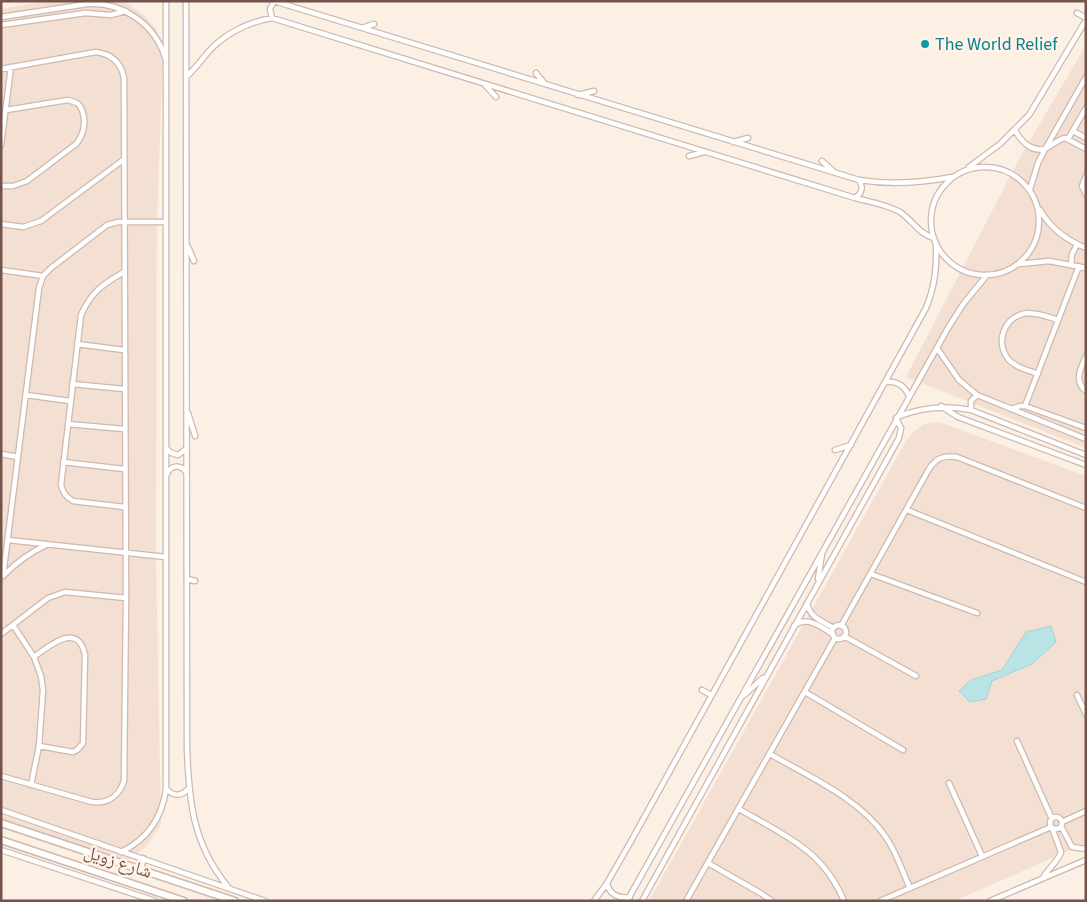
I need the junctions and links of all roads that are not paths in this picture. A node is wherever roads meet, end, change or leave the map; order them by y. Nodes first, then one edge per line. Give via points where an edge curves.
1 (166, 1) edge
2 (186, 1) edge
3 (274, 1) edge
4 (88, 3) edge
5 (126, 12) junction
6 (1077, 13) dead end
7 (3, 17) edge
8 (272, 18) junction
9 (1086, 19) edge
10 (374, 24) dead end
11 (4, 25) edge
12 (362, 28) junction
13 (166, 61) junction
14 (11, 67) junction
15 (1, 69) edge
16 (536, 73) dead end
17 (186, 77) junction
18 (1086, 77) edge
19 (484, 84) junction
20 (546, 85) junction
21 (594, 91) dead end
22 (578, 95) junction
23 (496, 97) dead end
24 (1086, 108) edge
25 (6, 110) junction
26 (1016, 130) junction
27 (1073, 131) junction
28 (748, 138) dead end
29 (1086, 138) edge
30 (1068, 139) junction
31 (732, 142) junction
32 (1, 145) edge
33 (1044, 149) junction
34 (1086, 149) edge
35 (705, 152) junction
36 (689, 156) dead end
37 (123, 160) junction
38 (822, 161) dead end
39 (966, 169) junction
40 (836, 173) junction
41 (1086, 176) edge
42 (952, 177) junction
43 (859, 180) junction
44 (1, 186) edge
45 (1030, 189) junction
46 (1086, 194) edge
47 (855, 198) junction
48 (1036, 202) junction
49 (124, 222) junction
50 (166, 222) junction
51 (1, 224) edge
52 (935, 241) junction
53 (186, 244) junction
54 (1077, 245) junction
55 (1086, 248) edge
56 (194, 261) dead end
57 (1071, 264) junction
58 (1018, 265) junction
59 (1079, 266) junction
60 (1086, 268) edge
61 (1, 270) edge
62 (124, 272) junction
63 (987, 275) junction
64 (43, 276) junction
65 (1058, 320) junction
66 (77, 344) junction
67 (937, 348) junction
68 (124, 350) junction
69 (1086, 356) edge
70 (1038, 374) junction
71 (886, 382) junction
72 (72, 384) junction
73 (124, 389) junction
74 (1086, 391) edge
75 (26, 395) junction
76 (978, 395) junction
77 (909, 396) junction
78 (70, 401) junction
79 (941, 406) junction
80 (1026, 406) junction
81 (186, 409) junction
82 (971, 410) junction
83 (1011, 410) junction
84 (897, 418) junction
85 (68, 424) junction
86 (1086, 428) edge
87 (124, 429) junction
88 (195, 436) dead end
89 (1086, 439) edge
90 (851, 445) junction
91 (166, 448) junction
92 (186, 449) junction
93 (835, 450) dead end
94 (1, 454) edge
95 (1086, 455) edge
96 (18, 457) junction
97 (63, 462) junction
98 (1086, 465) edge
99 (124, 468) junction
100 (186, 473) junction
101 (166, 474) junction
102 (124, 507) junction
103 (1086, 508) edge
104 (907, 510) junction
105 (8, 540) junction
106 (47, 544) junction
107 (125, 552) junction
108 (822, 553) junction
109 (166, 557) junction
110 (871, 574) junction
111 (2, 577) edge
112 (187, 579) junction
113 (195, 580) dead end
114 (1086, 582) edge
115 (815, 587) junction
116 (126, 598) junction
117 (807, 603) junction
118 (978, 613) dead end
119 (13, 625) junction
120 (841, 626) junction
121 (793, 627) junction
122 (834, 628) junction
123 (1, 634) edge
124 (834, 636) junction
125 (844, 636) junction
126 (34, 657) junction
127 (768, 672) junction
128 (916, 676) dead end
129 (702, 690) dead end
130 (805, 692) junction
131 (711, 695) junction
132 (1078, 695) dead end
133 (740, 698) junction
134 (1086, 714) edge
135 (1017, 741) dead end
136 (39, 746) junction
137 (903, 750) dead end
138 (770, 754) junction
139 (1, 776) edge
140 (949, 783) dead end
141 (31, 785) junction
142 (188, 788) junction
143 (166, 789) junction
144 (739, 809) junction
145 (1, 810) edge
146 (1086, 811) edge
147 (1052, 819) junction
148 (1, 823) edge
149 (1062, 824) junction
150 (1052, 827) junction
151 (1, 840) edge
152 (1072, 847) junction
153 (1086, 849) edge
154 (1, 850) edge
155 (121, 852) junction
156 (1061, 852) junction
157 (982, 856) junction
158 (143, 859) junction
159 (1086, 860) edge
160 (708, 863) junction
161 (140, 869) junction
162 (1043, 878) junction
163 (607, 883) junction
164 (228, 887) junction
165 (910, 888) junction
166 (628, 899) edge
167 (155, 901) edge
168 (184, 901) edge
169 (235, 901) edge
170 (265, 901) edge
171 (594, 901) edge
172 (642, 901) edge
173 (686, 901) edge
174 (772, 901) edge
175 (844, 901) edge
176 (880, 901) edge
177 (990, 901) edge

1 - 13 street
2 - 17 street
3 - 8 street via 270,9
3 - 12 street
4 - 5 street via 108,5
4 - 7 street
5 - 11 street via 111,15 85,13
5 - 13 street via 152,33
6 - 9 street
7 - 11 street
8 - 17 street via 255,22 227,36
8 - 19 street
9 - 26 street via 1030,115
10 - 12 street
12 - 20 street
13 - 50 street
14 - 15 street
14 - 25 street
14 - 37 street via 96,52 115,60 124,78
16 - 20 street
17 - 53 street
18 - 33 street
19 - 23 street
19 - 35 street
20 - 22 street
21 - 22 street
22 - 31 street
24 - 27 street
25 - 32 street
25 - 44 street via 68,100 80,106 84,124 76,144 27,181
26 - 33 street via 1030,147
26 - 39 street
27 - 29 street
27 - 30 street
28 - 31 street
30 - 33 street via 1058,140
30 - 34 street
31 - 40 street
33 - 45 street
35 - 36 street
35 - 47 street
37 - 49 street
37 - 51 street via 41,221 23,227
38 - 40 street
39 - 42 street
39 - 45 street via 983,166 1001,168 1017,176
40 - 43 street
41 - 46 street via 1082,185
42 - 43 street via 896,183
42 - 52 street via 934,201 931,216
43 - 47 street via 862,190
45 - 48 street
47 - 52 street via 902,213
48 - 54 street via 1056,232
48 - 58 street via 1039,214 1037,237 1030,252
49 - 50 street
49 - 62 street
49 - 64 street via 102,228
50 - 91 street
52 - 63 street via 944,257 957,267
52 - 71 street via 936,276 932,292
53 - 56 street
53 - 81 street
54 - 55 street
54 - 57 street
57 - 58 street via 1038,261
57 - 59 street
58 - 63 street
59 - 60 street
59 - 65 street
61 - 64 street
62 - 66 street via 103,284 86,303
62 - 68 street
63 - 67 street via 960,309
64 - 75 street
65 - 70 street
65 - 70 street via 1022,314 1012,319 1003,332 1003,350 1010,361
66 - 68 street
66 - 72 street
67 - 76 street via 959,380
67 - 77 street
68 - 73 street
69 - 74 street via 1079,378 1080,386
70 - 80 street
71 - 77 street via 900,384
71 - 90 street
72 - 73 street
72 - 78 street
73 - 87 street
75 - 78 street
75 - 96 street
76 - 82 street via 971,401
76 - 83 street
77 - 84 street
78 - 85 street
79 - 82 street
79 - 84 street
79 - 98 street via 958,417
80 - 83 street
80 - 86 street
81 - 88 street
81 - 92 street
82 - 95 street
83 - 89 street
84 - 108 street
84 - 115 street via 901,428 898,438
85 - 87 street
85 - 97 street
87 - 99 street
90 - 93 street
90 - 131 street
91 - 92 street via 174,454 181,454
91 - 101 street
92 - 100 street
94 - 96 street
96 - 105 street
97 - 99 street
97 - 102 street via 61,485 67,497 73,501
99 - 102 street
100 - 101 street via 176,466
100 - 112 street
101 - 109 street
102 - 107 street
103 - 104 street via 949,456 932,464
104 - 110 street
104 - 114 street
105 - 106 street
105 - 111 street
106 - 107 street
106 - 111 street via 31,552
107 - 109 street
107 - 116 street
108 - 115 street
108 - 133 street
109 - 143 street
110 - 118 street
110 - 120 street
112 - 113 street
112 - 142 street
115 - 117 street
116 - 119 street via 65,592 56,594
116 - 141 street via 122,786 115,796 98,803
117 - 121 street
117 - 122 street via 813,616
119 - 123 street
119 - 126 street
120 - 122 street
120 - 125 street via 845,629
121 - 124 street via 809,621
121 - 127 street
122 - 124 street
124 - 125 street
124 - 130 street
125 - 128 street
126 - 136 street via 43,690
126 - 136 street via 64,638 81,644 85,655 83,743 73,752
127 - 133 street
127 - 172 street
129 - 131 street
130 - 137 street
130 - 138 street
131 - 163 street
132 - 134 street
133 - 166 street
135 - 147 street
136 - 141 street
138 - 144 street
138 - 165 street via 865,813 886,837
139 - 141 street
140 - 157 street
142 - 143 street via 178,795
142 - 164 street via 203,849
143 - 155 street via 155,824 143,838
144 - 160 street
144 - 175 street via 813,854 833,878
145 - 155 street
146 - 149 street
147 - 149 street via 1057,817
147 - 150 street
148 - 161 main road, شارع زويل
149 - 150 street via 1057,829
149 - 152 street
150 - 156 street
150 - 157 street
151 - 168 main road, شارع زويل
152 - 153 street
152 - 156 street
154 - 167 street
155 - 158 street
156 - 162 street
157 - 165 street
158 - 161 main road
158 - 164 street
159 - 162 street
160 - 173 street
160 - 174 street
161 - 169 main road, شارع زويل
162 - 177 street
163 - 166 street via 615,896
163 - 171 street
164 - 170 street
165 - 176 street

